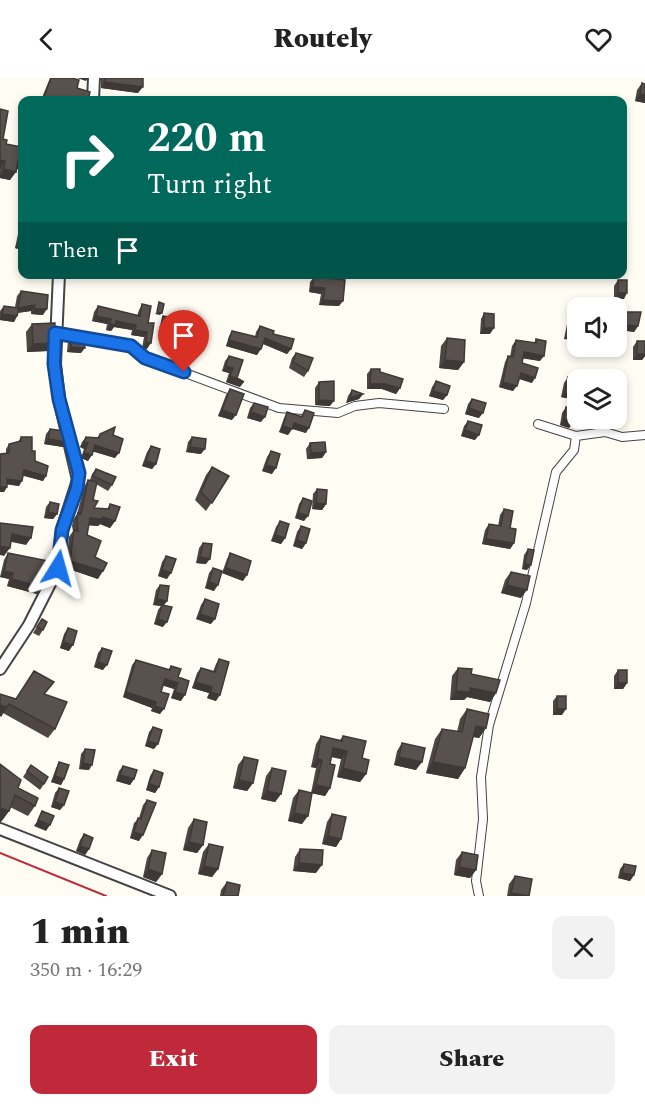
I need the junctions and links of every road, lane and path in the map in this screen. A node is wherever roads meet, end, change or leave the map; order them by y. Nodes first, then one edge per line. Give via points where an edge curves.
1 (94, 78) edge
2 (93, 96) edge
3 (59, 279) edge
4 (55, 333) junction
5 (444, 409) dead end
6 (538, 424) dead end
7 (645, 435) edge
8 (576, 436) junction
9 (0, 669) edge
10 (0, 829) edge
11 (170, 896) edge
12 (479, 896) edge

1 - 2 street
3 - 4 street
4 - 5 street via 131,346 145,358 279,408 338,413 379,403
4 - 9 street via 59,399 78,480 62,530 58,568 29,625
6 - 8 street
7 - 8 street via 621,437 604,432
8 - 12 street via 574,450 556,472 526,603 489,725 481,777 483,819 476,881
10 - 11 street

